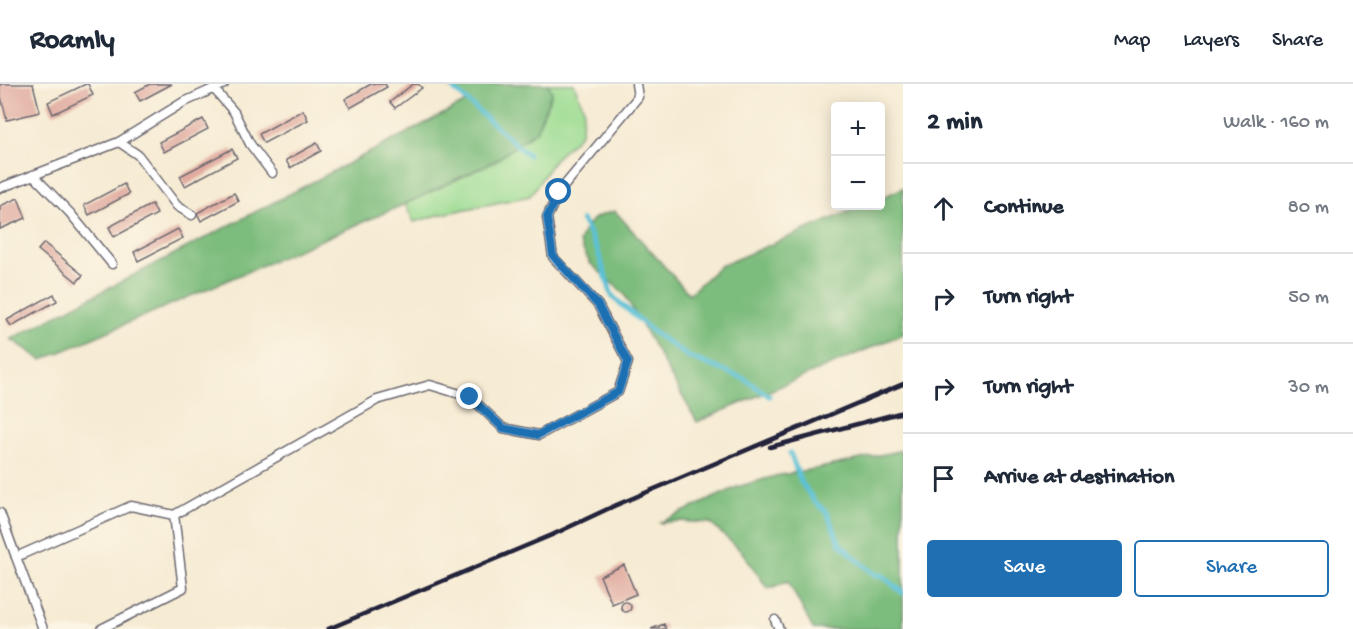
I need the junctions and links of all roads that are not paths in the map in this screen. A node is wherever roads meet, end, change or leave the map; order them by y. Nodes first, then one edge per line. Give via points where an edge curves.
1 (224, 84) edge
2 (636, 84) edge
3 (214, 89) junction
4 (119, 142) junction
5 (272, 173) dead end
6 (33, 176) junction
7 (0, 188) edge
8 (192, 215) dead end
9 (112, 264) dead end
10 (0, 513) edge
11 (174, 515) junction
12 (16, 557) junction
13 (775, 620) dead end
14 (43, 629) edge
15 (100, 629) edge
16 (779, 629) edge

1 - 3 lane
2 - 11 lane via 638,97 559,192 547,217 553,256 598,305 628,362 618,392 538,435 503,428 470,397 430,385 377,400
3 - 4 lane
3 - 5 lane via 234,111 250,144
4 - 6 lane
4 - 8 lane via 138,155 177,206
6 - 7 lane
6 - 9 lane
10 - 12 lane
11 - 12 lane via 131,506
11 - 15 lane via 183,588
12 - 14 lane
13 - 16 lane

